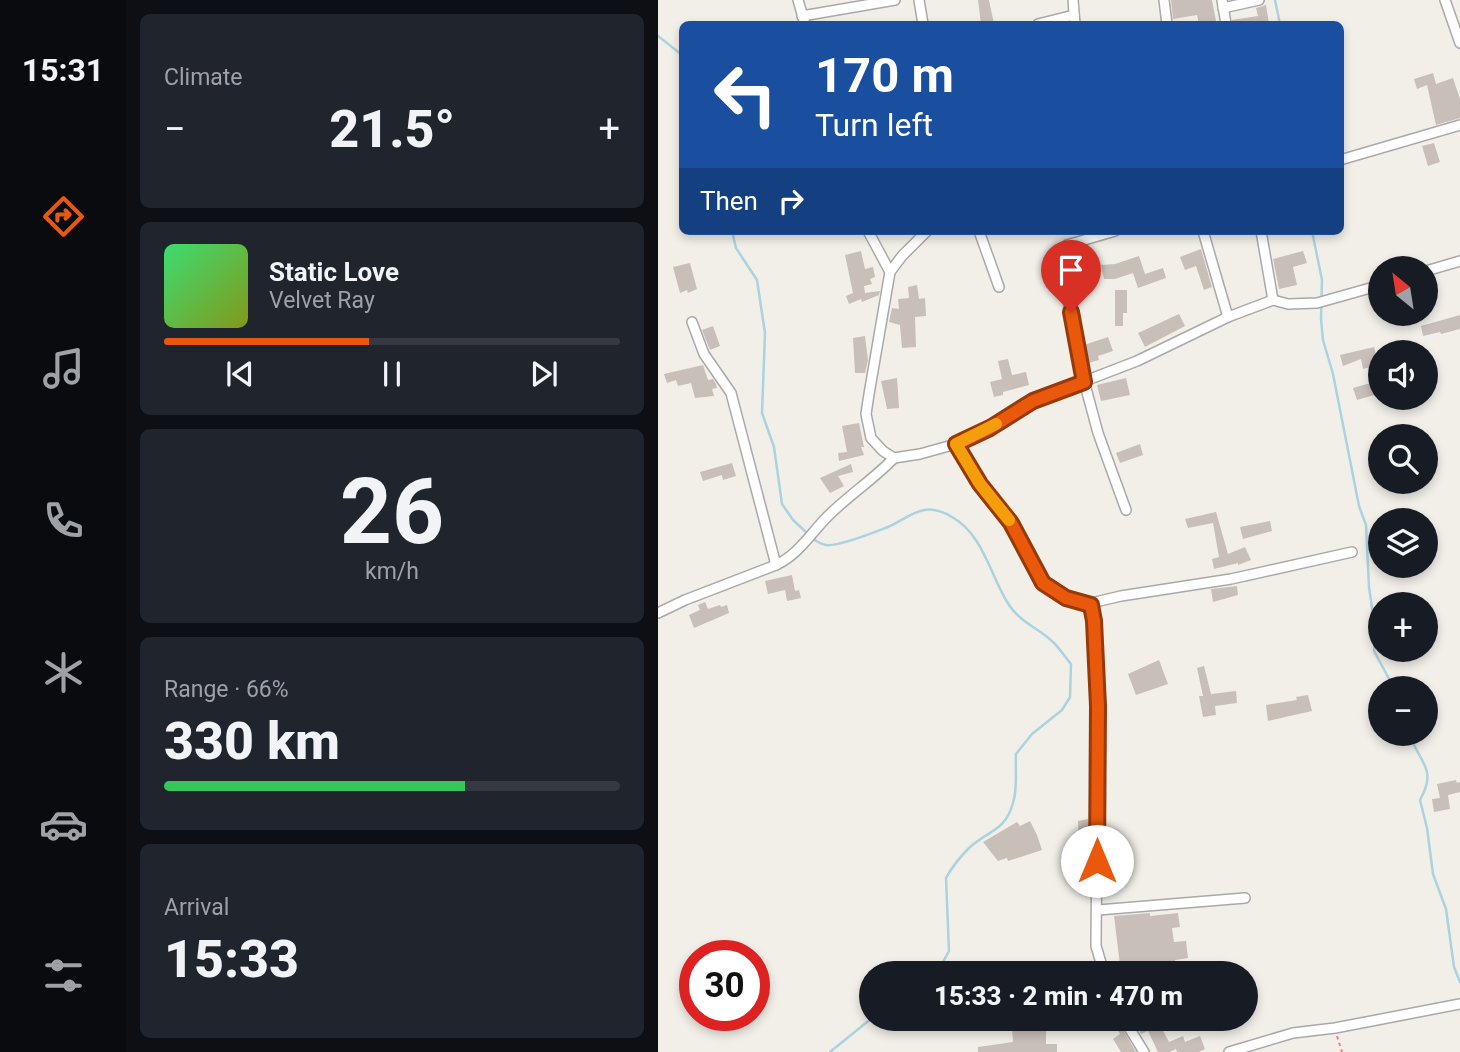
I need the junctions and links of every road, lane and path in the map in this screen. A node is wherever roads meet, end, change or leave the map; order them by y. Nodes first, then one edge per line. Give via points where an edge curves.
1 (798, 0) edge
2 (895, 0) edge
3 (919, 0) edge
4 (1073, 0) edge
5 (1164, 0) edge
6 (1259, 0) edge
7 (1445, 0) edge
8 (1222, 4) edge
9 (804, 20) edge
10 (1074, 20) edge
11 (922, 21) edge
12 (1167, 21) edge
13 (1457, 23) edge
14 (1460, 43) edge
15 (1460, 125) edge
16 (1344, 159) edge
17 (870, 235) edge
18 (923, 235) edge
19 (980, 235) edge
20 (1102, 235) edge
21 (1204, 235) edge
22 (1262, 235) edge
23 (1460, 261) edge
24 (1438, 267) edge
25 (890, 272) junction
26 (999, 286) dead end
27 (1368, 289) edge
28 (1273, 300) junction
29 (1228, 317) junction
30 (692, 322) dead end
31 (1084, 382) junction
32 (956, 444) junction
33 (894, 458) junction
34 (1126, 510) dead end
35 (1352, 552) dead end
36 (776, 565) junction
37 (1091, 605) junction
38 (658, 613) edge
39 (1245, 898) dead end
40 (1098, 910) junction
41 (1100, 961) edge
42 (1460, 1004) edge
43 (1335, 1028) junction
44 (1131, 1031) edge
45 (1144, 1052) edge
46 (1229, 1052) edge
47 (1342, 1052) edge

1 - 9 street
2 - 9 street
3 - 11 street
4 - 10 street
5 - 12 street
6 - 8 street
7 - 13 street
13 - 14 street
15 - 16 street
17 - 25 street
18 - 25 street
19 - 26 street
20 - 31 street via 1067,246 1060,259
21 - 29 street
22 - 28 street
23 - 24 street
25 - 33 street via 866,414 871,438
27 - 28 street via 1317,303
28 - 29 street
29 - 31 street
30 - 36 street via 704,355 731,393
31 - 32 street via 1033,401
31 - 34 street
32 - 33 street
32 - 37 street via 1011,523 1043,583 1066,598
33 - 36 street via 826,518 789,559
35 - 37 street
36 - 38 street
37 - 40 street via 1098,706
39 - 40 street
40 - 41 street via 1096,946
42 - 43 street
43 - 46 street via 1293,1033
43 - 47 path
44 - 45 street

